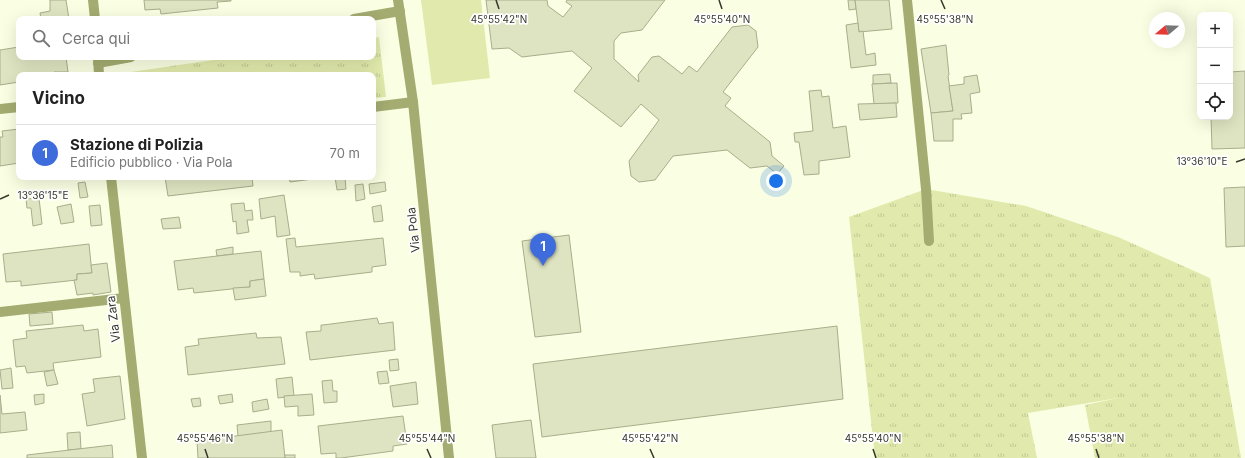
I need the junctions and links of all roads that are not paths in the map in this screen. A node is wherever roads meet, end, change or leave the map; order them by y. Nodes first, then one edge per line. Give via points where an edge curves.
1 (93, 0) edge
2 (398, 0) edge
3 (906, 0) edge
4 (400, 11) junction
5 (95, 16) edge
6 (371, 16) edge
7 (98, 60) edge
8 (99, 72) edge
9 (413, 102) junction
10 (376, 106) edge
11 (16, 107) edge
12 (0, 109) edge
13 (111, 180) edge
14 (929, 241) dead end
15 (124, 298) junction
16 (0, 312) edge
17 (142, 458) edge
18 (449, 458) edge

1 - 5 street
2 - 4 street, Via Pola
3 - 14 street
4 - 6 street
4 - 9 street, Via Pola
7 - 8 street
9 - 10 street
9 - 18 street, Via Pola
11 - 12 street
13 - 15 street, Via Zara
15 - 16 street
15 - 17 street, Via Zara

